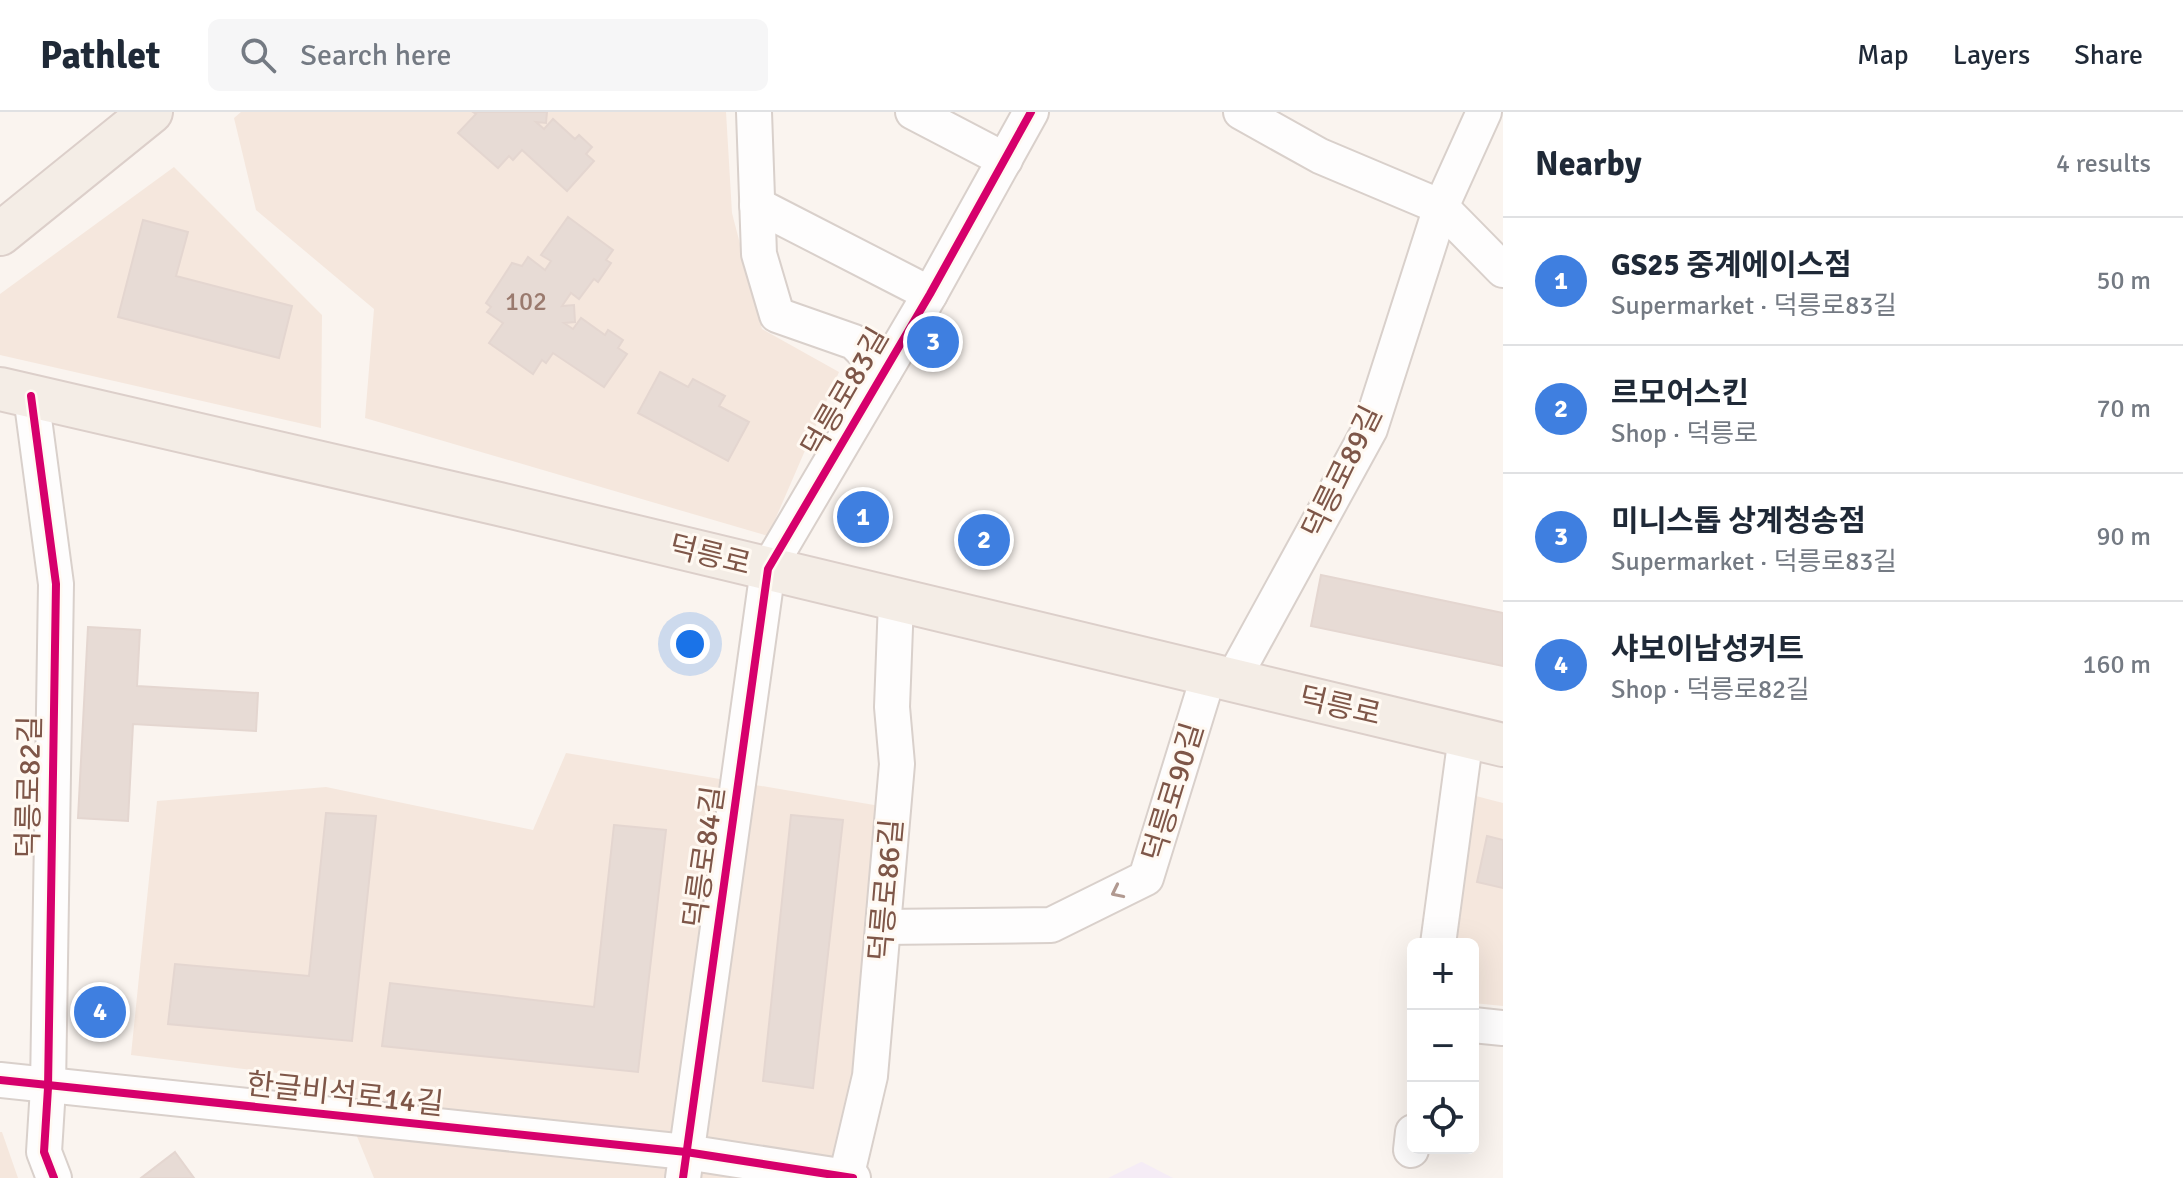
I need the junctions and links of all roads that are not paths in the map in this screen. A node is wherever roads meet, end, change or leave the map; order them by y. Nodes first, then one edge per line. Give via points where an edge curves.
1 (754, 112) edge
2 (913, 112) edge
3 (1031, 112) edge
4 (1241, 112) edge
5 (1484, 112) edge
6 (1493, 112) edge
7 (139, 114) edge
8 (1503, 122) edge
9 (1005, 160) junction
10 (757, 205) junction
11 (1441, 207) junction
12 (0, 234) edge
13 (1503, 270) edge
14 (930, 294) junction
15 (884, 372) junction
16 (15, 392) edge
17 (768, 569) junction
18 (896, 601) junction
19 (1221, 678) junction
20 (1484, 740) edge
21 (883, 927) junction
22 (1439, 938) edge
23 (1479, 1026) edge
24 (1503, 1028) edge
25 (0, 1080) edge
26 (48, 1088) junction
27 (685, 1165) edge
28 (54, 1178) edge
29 (849, 1178) edge

1 - 10 street, 덕릉로83길
2 - 9 street
3 - 9 street, 덕릉로83길
4 - 11 street via 1320,156
5 - 11 street, 덕릉로89길
6 - 8 street
7 - 12 main road
9 - 14 street, 덕릉로83길
10 - 14 street
10 - 15 street, 덕릉로83길 via 759,254 777,315 854,342
11 - 13 street
11 - 19 street, 덕릉로89길 via 1370,429
14 - 15 street, 덕릉로83길
15 - 17 street, 덕릉로83길
16 - 17 main road, 덕릉로
16 - 26 street, 덕릉로82길 via 56,584
17 - 18 main road, 덕릉로
17 - 27 street, 덕릉로84길
18 - 19 main road, 덕릉로
18 - 21 street, 덕릉로86길 via 892,707 897,764
19 - 20 main road, 덕릉로
19 -> 21 street, 덕릉로90길 via 1146,878 1051,925
20 - 22 street, 덕릉로
21 - 29 street, 덕릉로86길 via 870,1076
23 - 24 street
25 - 26 street, 한글비석로14길
26 - 27 street, 한글비석로14길
26 - 28 street, 덕릉로82길 via 44,1152
27 - 29 street

